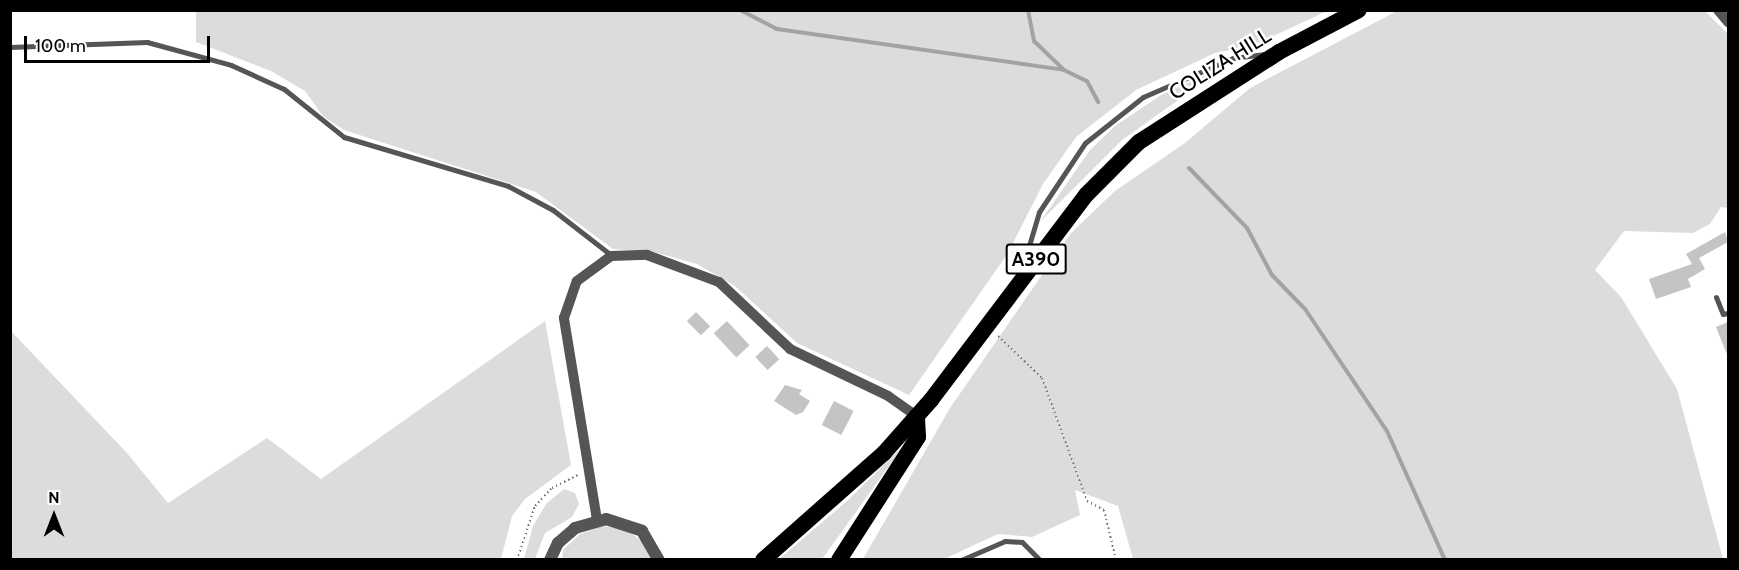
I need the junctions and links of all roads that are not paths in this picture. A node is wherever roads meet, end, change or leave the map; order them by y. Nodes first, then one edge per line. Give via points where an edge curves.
1 (1359, 10) edge
2 (1720, 11) edge
3 (1728, 22) edge
4 (10, 47) edge
5 (1279, 52) junction
6 (611, 256) junction
7 (1019, 280) junction
8 (1716, 297) dead end
9 (1728, 313) edge
10 (917, 416) junction
11 (597, 520) junction
12 (550, 560) edge
13 (659, 560) edge
14 (763, 560) edge
15 (838, 560) edge
16 (961, 560) edge
17 (1040, 560) edge

1 - 5 highway, COLIZA HILL / A390
2 - 3 street
4 - 6 lane via 147,42 231,65 284,89 344,137 508,186 553,210
5 - 7 highway, COLIZA HILL / A390 via 1139,142 1086,195
5 - 7 lane via 1233,58 1143,96 1085,143 1039,212
6 - 10 street via 647,255 719,282 790,349 888,396
6 - 11 street via 578,281 564,318
7 - 10 highway, A390
8 - 9 lane via 1723,314
10 - 14 highway, A390 via 846,490
10 - 15 highway via 918,437
11 - 12 street via 566,534
11 - 13 street via 636,527 648,537
16 - 17 lane via 1005,541 1022,542

